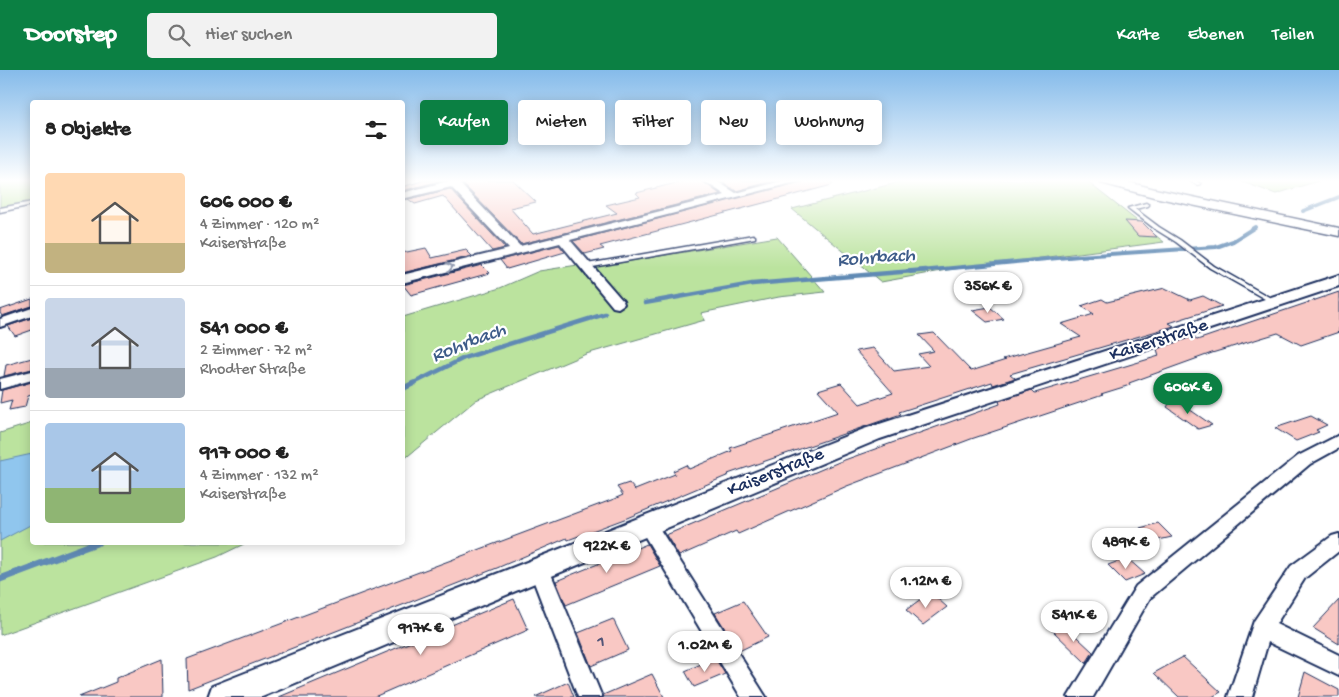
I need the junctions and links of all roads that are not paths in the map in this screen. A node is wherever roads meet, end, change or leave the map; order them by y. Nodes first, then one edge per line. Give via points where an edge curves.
1 (482, 209) edge
2 (681, 209) edge
3 (1132, 209) edge
4 (1235, 209) edge
5 (1318, 227) junction
6 (1339, 228) edge
7 (1339, 232) edge
8 (753, 237) dead end
9 (562, 239) junction
10 (517, 250) junction
11 (588, 266) junction
12 (405, 278) edge
13 (1339, 280) edge
14 (1274, 302) junction
15 (618, 304) dead end
16 (30, 313) edge
17 (0, 324) edge
18 (30, 376) edge
19 (0, 384) edge
20 (1339, 441) edge
21 (647, 525) junction
22 (1339, 541) edge
23 (539, 570) junction
24 (1262, 628) junction
25 (1339, 666) edge
26 (224, 697) edge
27 (590, 697) edge
28 (754, 697) edge
29 (1080, 697) edge
30 (1240, 697) edge

1 - 10 street
2 - 9 street
3 - 14 lane via 1212,267
4 - 5 street
5 - 6 street
5 - 7 street
8 - 11 lane
9 - 10 street
9 - 11 street
12 -> 10 street
11 - 15 street
13 - 14 main road, Kaiserstraße
14 - 21 main road, Kaiserstraße via 872,434
16 - 17 street
18 - 19 street
20 - 29 street via 1304,460 1143,592
21 - 23 main road, Kaiserstraße
21 - 28 street
22 - 24 street via 1298,572
23 - 26 main road, Kaiserstraße
23 - 27 street
24 - 25 street
24 - 30 street

